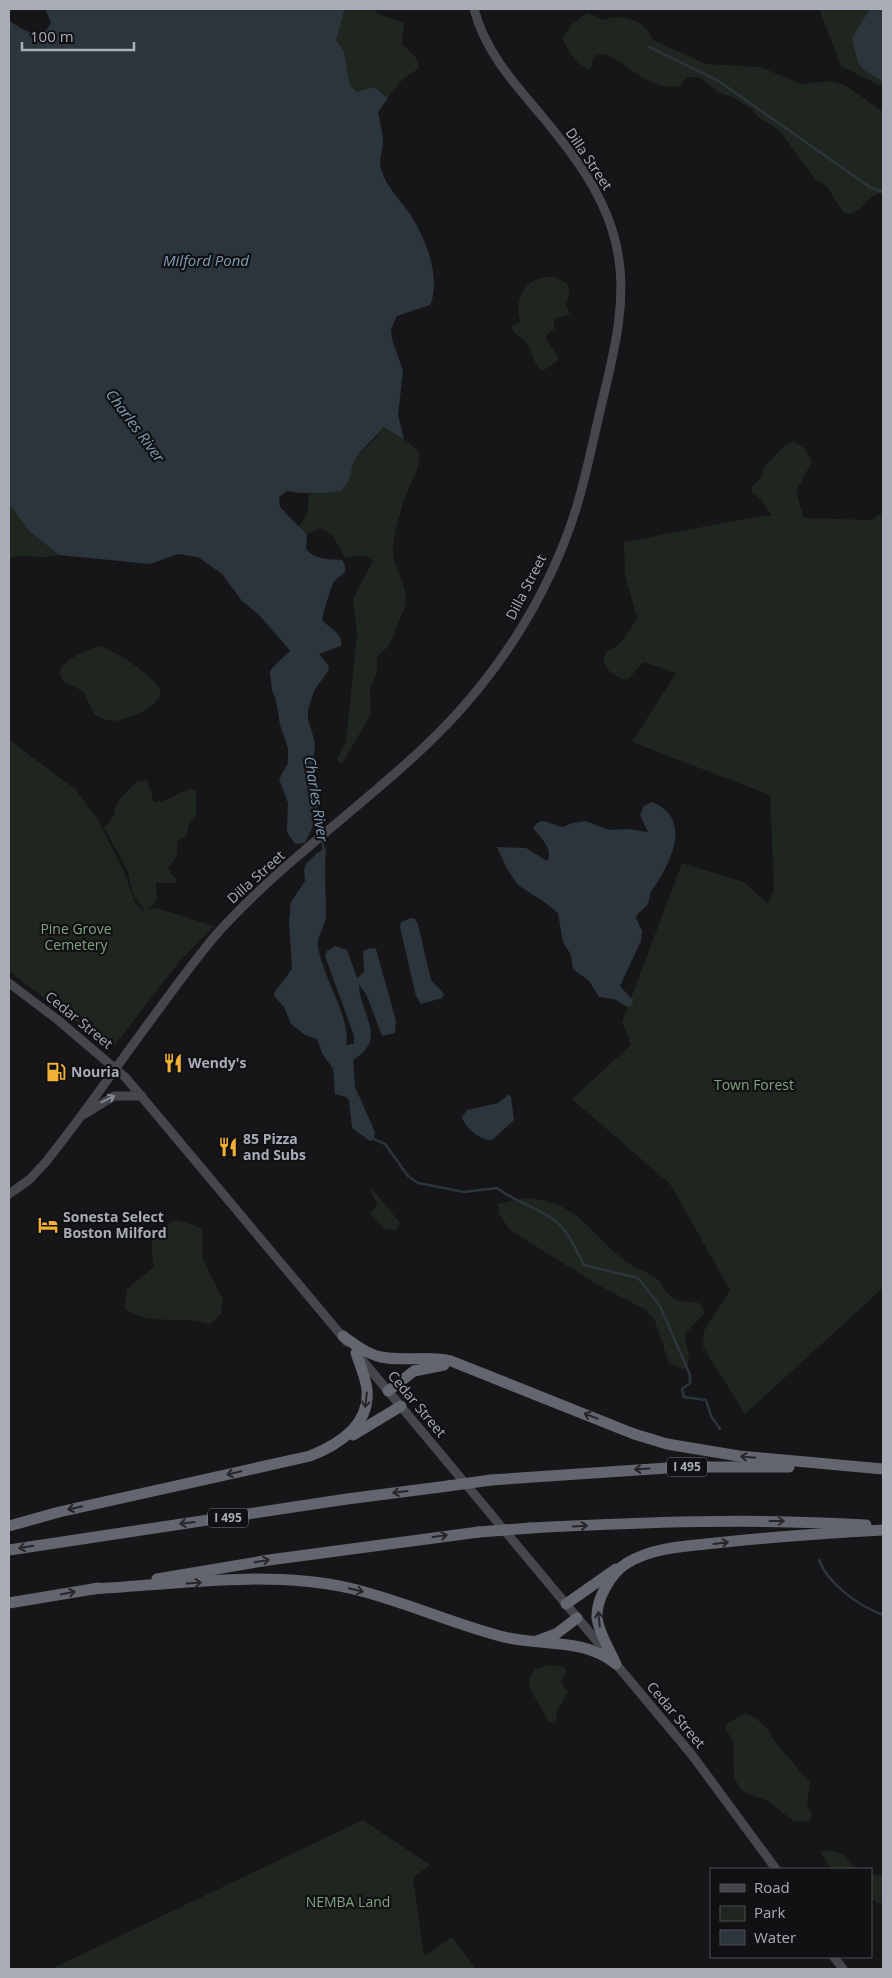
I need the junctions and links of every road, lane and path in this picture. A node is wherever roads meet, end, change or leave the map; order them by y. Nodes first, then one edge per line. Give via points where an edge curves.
1 (474, 9) edge
2 (9, 983) edge
3 (115, 1068) junction
4 (142, 1096) junction
5 (79, 1118) junction
6 (9, 1194) edge
7 (343, 1336) junction
8 (356, 1353) junction
9 (463, 1366) junction
10 (388, 1391) junction
11 (401, 1406) junction
12 (340, 1442) junction
13 (883, 1469) edge
14 (9, 1526) edge
15 (883, 1526) edge
16 (883, 1530) edge
17 (9, 1550) edge
18 (625, 1564) junction
19 (93, 1589) junction
20 (9, 1603) edge
21 (566, 1604) junction
22 (577, 1618) junction
23 (528, 1642) junction
24 (616, 1664) junction
25 (775, 1868) edge
26 (835, 1958) edge
27 (843, 1969) edge

1 - 3 main road, Dilla Street via 484,39 497,60 573,156 603,204 619,258 620,318 574,513 553,566 524,623 491,673 455,717 249,901 211,940
2 - 3 main road, Cedar Street
3 - 4 main road, Cedar Street
3 - 5 main road, Dilla Street
5 -> 4 main road via 114,1096
4 - 7 main road, Cedar Street
5 - 6 main road, Dilla Street via 36,1173
7 - 8 main road, Cedar Street
7 - 9 highway via 380,1357 437,1359
8 - 10 main road, Cedar Street
8 -> 12 highway via 366,1384 367,1402 362,1417
9 - 10 highway via 421,1368
13 -> 9 highway via 739,1456 667,1444
10 - 11 main road, Cedar Street
11 - 12 highway
11 - 21 main road, Cedar Street
12 -> 14 highway via 310,1456
13 -> 17 highway, I 495, bridge via 682,1468 491,1480
19 -> 15 highway, bridge via 287,1557 479,1532 623,1523 727,1521
18 -> 16 highway via 675,1548 778,1536
18 - 21 highway
24 -> 18 highway via 599,1626 598,1611 604,1590
20 -> 19 highway
19 -> 23 highway via 230,1581 318,1583 384,1597 503,1637
21 - 22 main road, Cedar Street
22 - 23 highway via 556,1634
22 - 24 main road, Cedar Street
23 - 24 highway via 587,1648 605,1655
24 - 25 main road, Cedar Street via 692,1755
26 - 27 main road

